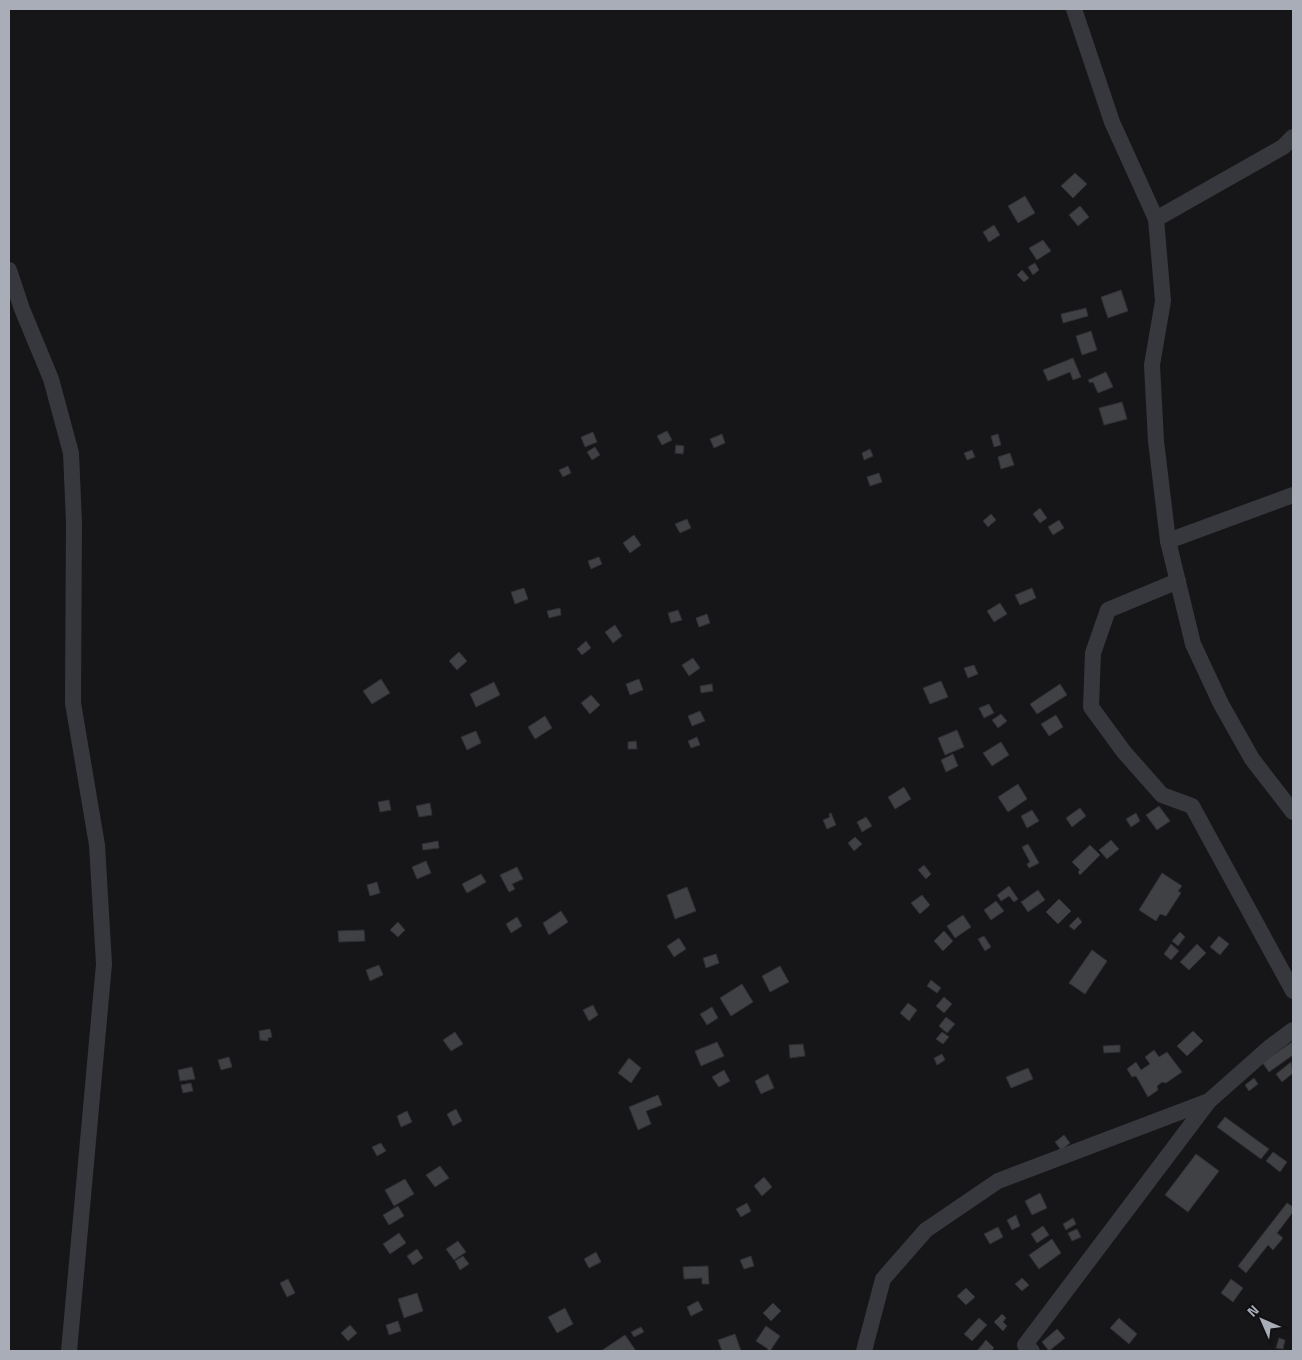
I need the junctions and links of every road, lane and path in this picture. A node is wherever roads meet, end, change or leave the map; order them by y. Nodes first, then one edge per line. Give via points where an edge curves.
1 (1074, 9) edge
2 (1293, 136) edge
3 (1156, 219) junction
4 (9, 270) edge
5 (1293, 495) edge
6 (1168, 541) junction
7 (1178, 581) junction
8 (1293, 812) edge
9 (1293, 991) edge
10 (1293, 1030) edge
11 (1209, 1102) junction
12 (68, 1351) edge
13 (864, 1351) edge
14 (1032, 1351) edge

1 - 3 street via 1112,122
2 - 3 street via 1283,147
3 - 6 street via 1163,301 1152,365 1156,441
4 - 12 street via 51,378 71,453 73,703 96,845 104,964
5 - 6 street
6 - 7 street
7 - 8 street via 1193,644 1221,704 1252,759
7 - 9 street via 1108,610 1093,653 1091,707 1124,752 1162,795 1192,806
10 - 11 street
11 - 13 street via 998,1180 926,1230 883,1279
11 - 14 street via 1025,1345

